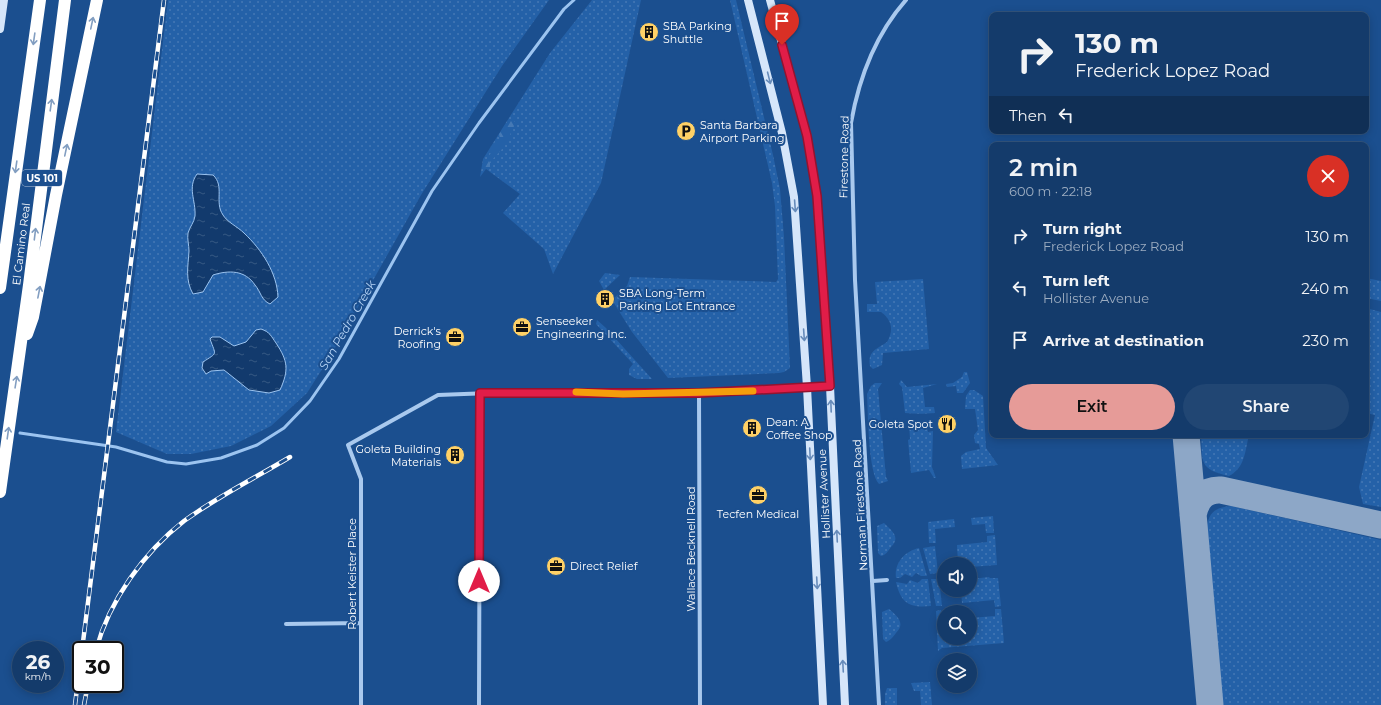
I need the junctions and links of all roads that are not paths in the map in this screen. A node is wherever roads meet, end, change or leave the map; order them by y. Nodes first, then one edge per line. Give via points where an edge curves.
1 (4, 0) edge
2 (40, 0) edge
3 (66, 0) edge
4 (97, 0) edge
5 (748, 0) edge
6 (770, 0) edge
7 (906, 0) edge
8 (0, 29) edge
9 (0, 288) edge
10 (857, 304) joint
11 (20, 356) junction
12 (830, 386) junction
13 (807, 387) junction
14 (480, 393) junction
15 (699, 393) junction
16 (0, 492) edge
17 (887, 580) dead end
18 (873, 581) junction
19 (361, 623) junction
20 (286, 624) dead end
21 (361, 705) edge
22 (479, 705) edge
23 (700, 705) edge
24 (823, 705) edge
25 (845, 705) edge
26 (879, 705) edge

1 - 8 main road
2 -> 9 highway, El Camino Real / US 101
11 -> 3 highway, El Camino Real / US 101
11 -> 4 highway via 34,317
5 -> 13 main road, Hollister Avenue via 782,133 794,197
6 - 12 main road, Hollister Avenue via 807,136 817,196
7 - 10 street, Firestone Road via 883,29 874,47 855,99 851,123
10 - 18 street, Norman Firestone Road
16 -> 11 highway, El Camino Real / US 101
12 - 13 street
25 -> 12 main road, Hollister Avenue
13 - 15 street
13 -> 24 main road, Hollister Avenue
14 - 15 street
14 - 19 street, Robert Keister Place via 438,395 348,445 361,479
14 - 22 street
15 - 23 street, Wallace Becknell Road
17 - 18 street
18 - 26 street, Norman Firestone Road
19 - 20 street
19 - 21 street, Robert Keister Place

